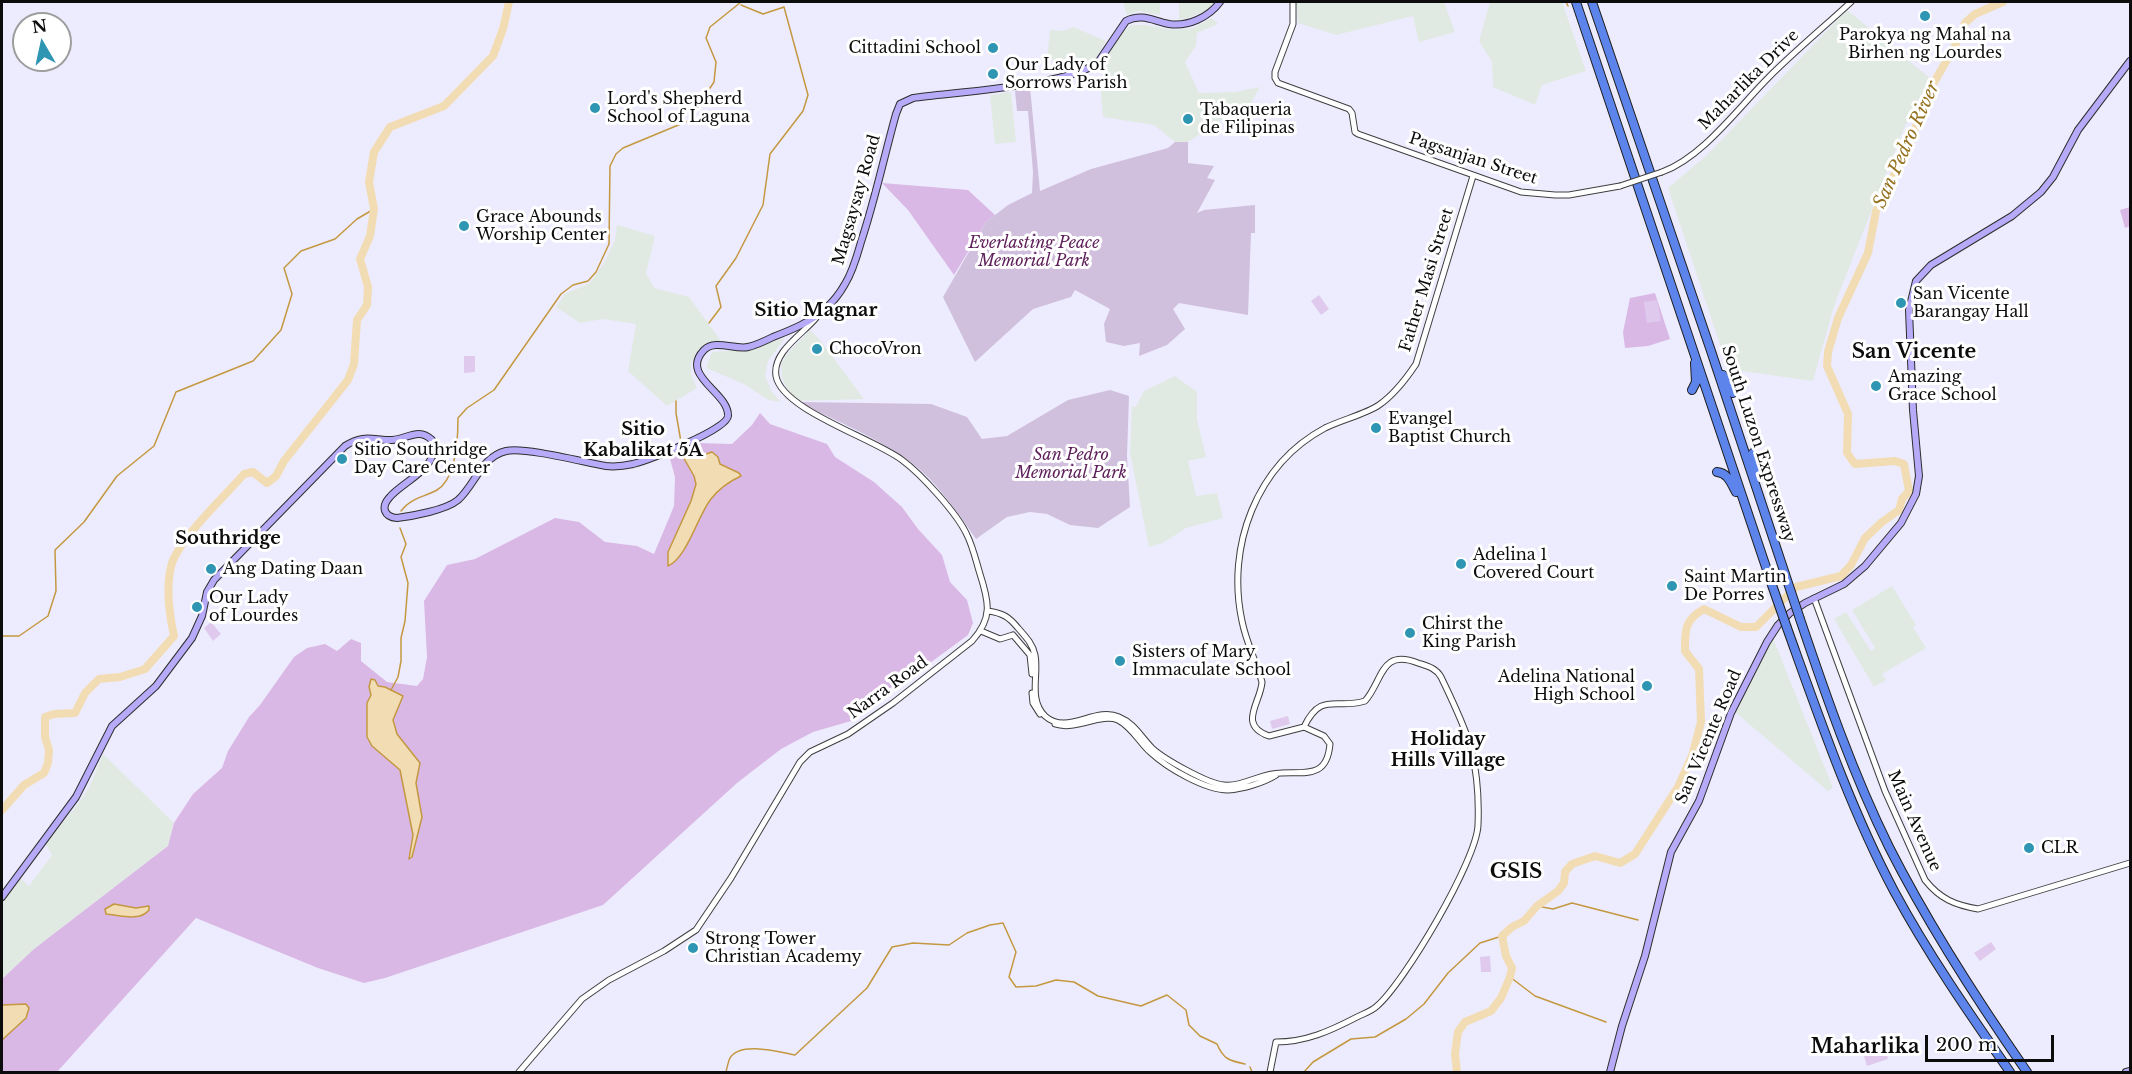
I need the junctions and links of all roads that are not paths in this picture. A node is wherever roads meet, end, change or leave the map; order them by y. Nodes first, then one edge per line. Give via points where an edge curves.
1 (1220, 2) edge
2 (1293, 2) edge
3 (1576, 2) edge
4 (1592, 2) edge
5 (1851, 2) edge
6 (2130, 61) edge
7 (1473, 176) junction
8 (1620, 186) joint
9 (821, 313) junction
10 (1690, 336) junction
11 (1711, 351) junction
12 (1692, 390) dead end
13 (1733, 393) dead end
14 (1753, 453) dead end
15 (1717, 472) dead end
16 (1766, 519) junction
17 (1751, 524) junction
18 (1814, 598) junction
19 (988, 611) junction
20 (1014, 622) junction
21 (981, 632) junction
22 (1013, 634) junction
23 (1304, 727) junction
24 (1280, 773) junction
25 (2130, 863) edge
26 (2, 897) edge
27 (519, 1072) edge
28 (1270, 1072) edge
29 (1610, 1072) edge
30 (2010, 1072) edge
31 (2027, 1072) edge

1 - 9 main road, Magsaysay Road via 1204,16 1185,24 1132,18 1123,23 1099,61 1080,73 904,102 896,114 849,276
2 - 7 street, Pagsanjan Street via 1293,24 1275,72 1278,83 1346,107 1352,112 1355,132
3 - 10 highway, South Luzon Expressway
4 - 11 highway, South Luzon Expressway
5 - 8 street, Maharlika Drive, bridge via 1677,165
6 - 18 main road, San Vicente Road via 2078,130 2041,192 2014,214 1930,265 1916,281 1909,330 1919,488 1900,523 1865,566 1844,584
7 - 8 street, Pagsanjan Street via 1532,194 1569,195
7 - 23 street, Father Masi Street via 1416,364 1407,378 1378,406 1322,430 1287,458 1259,494 1247,519 1238,571 1241,620 1262,682 1252,719 1269,736
9 - 19 street, Narra Road via 782,354 776,368 779,384 795,402 882,447 913,469 967,535
9 - 26 main road, Magsaysay Road via 756,345 715,345 704,350 698,361 700,375 725,404 728,419 681,446 639,462 619,467 520,451 504,452 488,461 456,502 392,518 386,514 386,503 427,465 434,450 432,440 417,433 392,440 368,437 351,442 214,580 192,638 156,686 112,726 76,797
10 - 12 highway via 1696,371
10 - 17 highway, South Luzon Expressway
11 - 13 highway
11 - 16 highway, South Luzon Expressway
14 - 16 highway
15 - 17 highway via 1728,476
16 - 31 highway, South Luzon Expressway, bridge via 1830,708 1888,845 1929,922
17 - 30 highway, South Luzon Expressway, bridge via 1818,713 1876,856 1916,929
18 - 25 street, Main Avenue via 1885,791 1934,892 1959,906 1978,909
18 - 29 main road, San Vicente Road via 1790,613 1767,642 1731,713 1699,801 1671,852
19 - 20 street via 1006,615
19 - 21 street, Narra Road
20 - 22 street
20 - 24 street via 1033,650 1037,702 1050,719 1070,723 1106,714 1121,717 1159,753 1219,785 1236,785
21 - 22 street via 1000,639
21 - 27 street, Narra Road via 848,734 810,752 800,762 696,930 582,999
22 - 24 street via 1030,655 1033,703 1049,722 1064,727 1113,719 1164,763 1210,787 1236,788
23 - 24 street via 1328,739 1330,751 1324,765 1307,774
23 - 28 street via 1318,706 1365,701 1380,672 1394,660 1409,659 1433,668 1442,677 1470,746 1478,826 1443,911 1392,989 1376,1007 1325,1033 1304,1040 1276,1042

